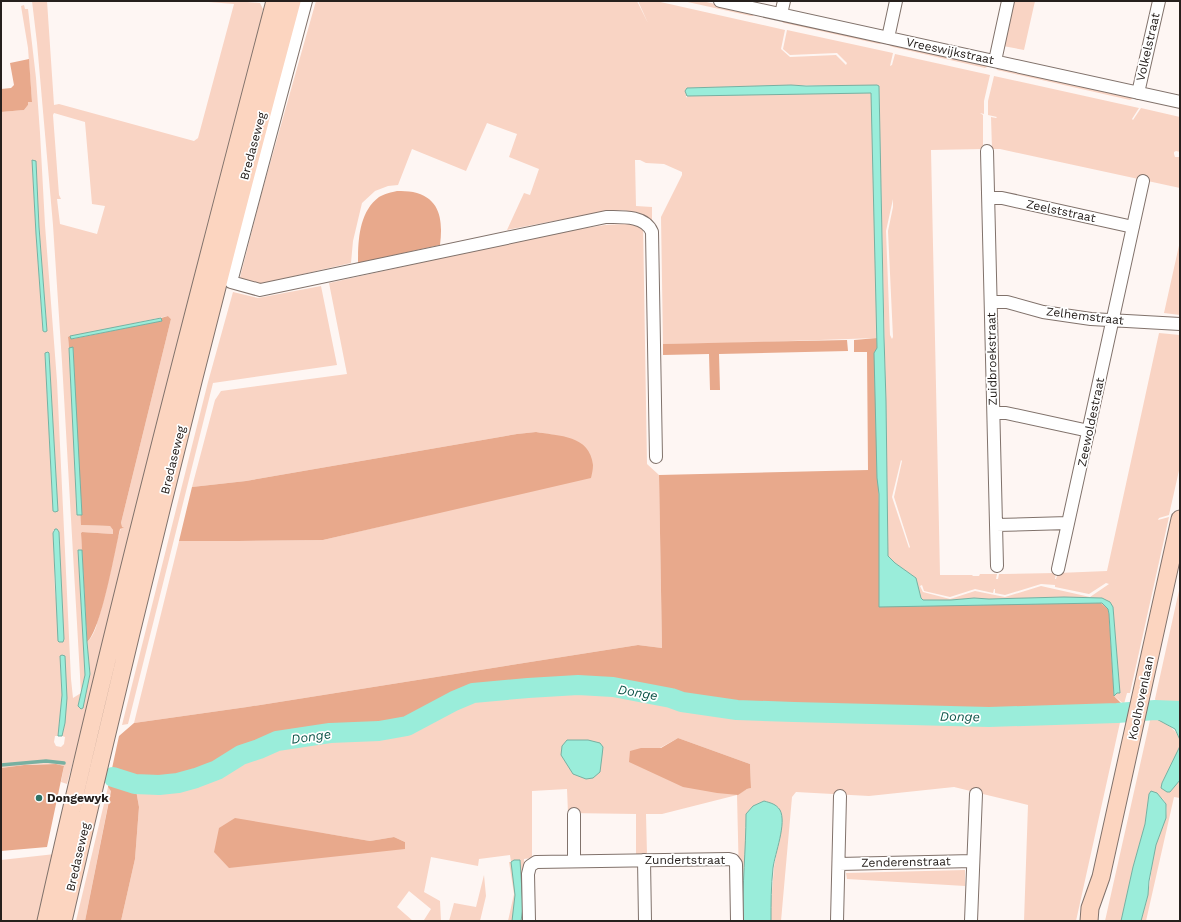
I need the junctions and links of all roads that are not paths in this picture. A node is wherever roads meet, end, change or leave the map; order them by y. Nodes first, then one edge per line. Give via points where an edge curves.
1 (272, 1) edge
2 (292, 1) edge
3 (306, 1) edge
4 (720, 1) edge
5 (784, 1) edge
6 (896, 1) edge
7 (1008, 1) edge
8 (1159, 1) edge
9 (759, 5) edge
10 (781, 14) junction
11 (888, 38) junction
12 (995, 61) junction
13 (1138, 93) junction
14 (1180, 102) edge
15 (987, 151) dead end
16 (1143, 181) dead end
17 (989, 198) junction
18 (1133, 227) junction
19 (991, 302) junction
20 (1113, 321) junction
21 (1180, 324) edge
22 (994, 413) junction
23 (1089, 431) junction
24 (656, 457) dead end
25 (1180, 519) edge
26 (1068, 524) junction
27 (996, 525) junction
28 (997, 566) dead end
29 (1058, 568) dead end
30 (976, 794) dead end
31 (840, 796) dead end
32 (574, 814) dead end
33 (644, 860) junction
34 (574, 861) junction
35 (973, 861) junction
36 (839, 864) junction
37 (67, 868) junction
38 (1101, 877) junction
39 (46, 921) edge
40 (63, 921) edge
41 (529, 921) edge
42 (645, 921) edge
43 (737, 921) edge
44 (837, 921) edge
45 (971, 921) edge
46 (1089, 921) edge
47 (1095, 921) edge

1 - 37 main road, Bredaseweg via 151,481
2 - 37 main road, Bredaseweg
3 - 24 street, Bredaseweg via 231,282 260,290 606,217 626,217 641,221 652,232
4 - 9 street, Vreeswijkstraat
5 - 10 street
6 - 11 street
7 - 12 street
8 - 13 street, Volkelstraat
9 - 10 street, Vreeswijkstraat
10 - 11 street, Vreeswijkstraat
11 - 12 street, Vreeswijkstraat
12 - 13 street, Vreeswijkstraat
13 - 14 street, Vreeswijkstraat
15 - 17 street, Zuidbroekstraat
16 - 18 street
17 - 18 street, Zeelststraat via 1002,198
17 - 19 street, Zuidbroekstraat
18 - 20 street
19 - 20 street, Zelhemstraat via 1007,302 1060,315
19 - 22 street, Zuidbroekstraat
20 - 21 street, Zelhemstraat
20 - 23 street, Zeewoldestraat
22 - 23 street via 1006,413
22 - 27 street, Zuidbroekstraat
23 - 26 street, Zeewoldestraat
25 - 38 main road, Koolhovenlaan
26 - 27 street
26 - 29 street, Zeewoldestraat
27 - 28 street, Zuidbroekstraat
30 - 35 street
31 - 36 street
32 - 34 street
33 - 34 street, Zundertstraat
33 - 42 street
33 - 43 street, Zundertstraat via 733,860 736,864
34 - 41 street, Zundertstraat via 536,862 530,866
35 - 36 street, Zenderenstraat
35 - 45 street
36 - 44 street
37 - 39 main road, Bredaseweg
37 - 40 main road, Bredaseweg
38 - 46 main road, Koolhovenlaan via 1090,908
38 - 47 main road, Koolhovenlaan via 1099,910

